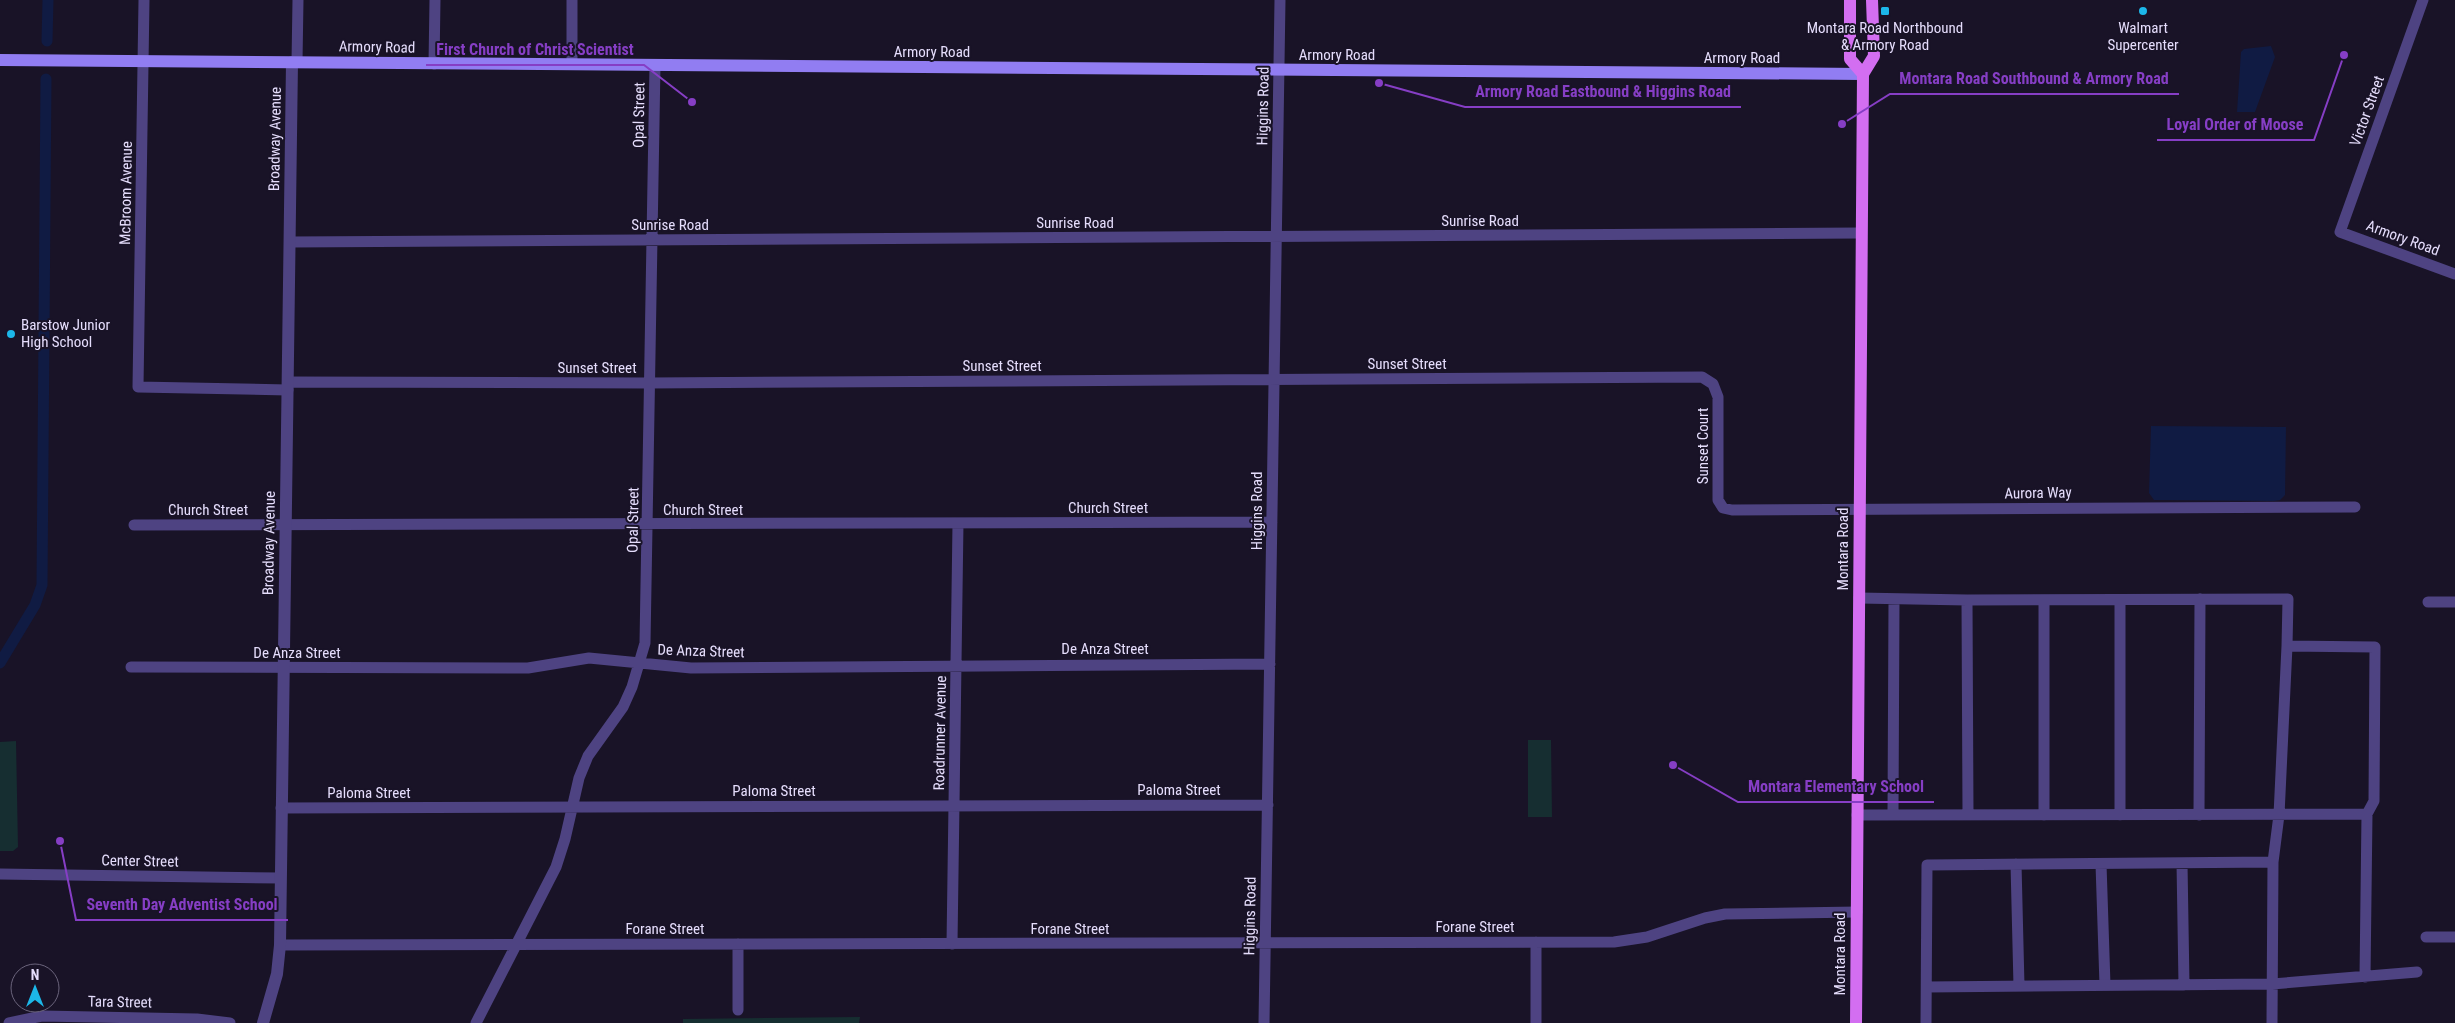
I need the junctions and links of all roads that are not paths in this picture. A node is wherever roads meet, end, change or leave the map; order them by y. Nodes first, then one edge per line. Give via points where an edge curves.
1 (144, 0) edge
2 (298, 0) edge
3 (435, 0) edge
4 (572, 0) edge
5 (1280, 0) edge
6 (1850, 0) edge
7 (1872, 0) edge
8 (2423, 0) edge
9 (0, 60) edge
10 (144, 61) junction
11 (295, 62) junction
12 (434, 64) junction
13 (572, 64) junction
14 (655, 66) junction
15 (1278, 71) junction
16 (1863, 74) junction
17 (2340, 232) joint
18 (1860, 233) junction
19 (1276, 237) junction
20 (652, 240) junction
21 (290, 242) junction
22 (2455, 274) edge
23 (1272, 380) junction
24 (649, 383) junction
25 (1713, 384) joint
26 (288, 386) junction
27 (138, 387) joint
28 (2355, 507) dead end
29 (1723, 508) joint
30 (1859, 509) junction
31 (1272, 522) junction
32 (958, 523) junction
33 (286, 524) junction
34 (134, 525) dead end
35 (648, 525) junction
36 (1858, 598) junction
37 (1894, 599) junction
38 (2200, 599) junction
39 (1968, 600) junction
40 (2044, 600) junction
41 (2120, 600) junction
42 (2428, 602) dead end
43 (2455, 602) edge
44 (2287, 646) junction
45 (639, 663) junction
46 (1270, 664) junction
47 (956, 665) junction
48 (131, 667) dead end
49 (282, 668) junction
50 (1268, 805) junction
51 (954, 806) junction
52 (281, 808) junction
53 (572, 808) junction
54 (2367, 814) junction
55 (1857, 815) junction
56 (1893, 815) junction
57 (1968, 815) junction
58 (2044, 815) junction
59 (2120, 815) junction
60 (2199, 815) junction
61 (2279, 815) junction
62 (2273, 862) junction
63 (2182, 863) junction
64 (2016, 864) junction
65 (2101, 864) junction
66 (0, 874) edge
67 (280, 878) junction
68 (1856, 912) junction
69 (2426, 937) dead end
70 (2455, 937) edge
71 (1536, 942) junction
72 (738, 944) junction
73 (952, 944) junction
74 (1264, 944) junction
75 (280, 945) junction
76 (516, 945) junction
77 (2417, 972) dead end
78 (2365, 977) junction
79 (2272, 984) junction
80 (2105, 985) junction
81 (2184, 985) junction
82 (2019, 986) junction
83 (1927, 987) junction
84 (738, 1010) dead end
85 (10, 1023) edge
86 (230, 1023) edge
87 (263, 1023) edge
88 (476, 1023) edge
89 (1264, 1023) edge
90 (1536, 1023) edge
91 (1856, 1023) edge
92 (1926, 1023) edge
93 (2272, 1023) edge

1 - 10 street, McBroom Avenue
2 - 11 street, Broadway Avenue
3 - 12 street
4 - 13 street
5 - 15 street, Higgins Road
6 - 16 main road via 1850,59
7 - 16 main road, Montara Road via 1874,56
8 - 17 street, Victor Street
9 - 10 main road, Armory Road
10 - 11 main road, Armory Road
10 - 27 street, McBroom Avenue
11 - 12 main road, Armory Road
11 - 21 street, Broadway Avenue
12 - 13 main road, Armory Road
13 - 14 main road, Armory Road
14 - 15 main road, Armory Road
14 - 20 street, Opal Street
15 - 16 main road, Armory Road
15 - 19 street, Higgins Road
16 - 18 main road, Montara Road
17 - 22 street, Armory Road
18 - 19 street, Sunrise Road
18 - 30 main road, Montara Road
19 - 20 street, Sunrise Road
19 - 23 street, Higgins Road
20 - 21 street, Sunrise Road
20 - 24 street, Opal Street
21 - 26 street, Broadway Avenue
23 - 24 street, Sunset Street
23 - 25 street, Sunset Street via 1702,377
23 - 31 street, Higgins Road
24 - 26 street, Sunset Street
24 - 35 street, Opal Street
25 - 29 street, Sunset Court via 1718,397 1718,500
26 - 27 street, Sunset Street
26 - 33 street, Broadway Avenue
28 - 30 street, Aurora Way
29 - 30 street, Aurora Way
30 - 36 main road, Montara Road
31 - 32 street, Church Street
31 - 46 street, Higgins Road
32 - 35 street, Church Street
32 - 47 street, Roadrunner Avenue
33 - 34 street, Church Street
33 - 35 street, Church Street
33 - 49 street, Broadway Avenue
35 - 45 street, Opal Street via 647,621
36 - 37 street
36 - 55 main road, Montara Road
37 - 39 street
37 - 56 street
38 - 41 street
38 - 44 street via 2288,599
38 - 60 street
39 - 40 street
39 - 57 street
40 - 41 street
40 - 58 street
41 - 59 street
42 - 43 street
44 - 54 street via 2375,647 2374,801
44 - 61 street
45 - 47 street, De Anza Street via 691,668
45 - 49 street, De Anza Street via 589,658 528,668
45 - 53 street, Opal Street via 622,707 588,756
46 - 47 street, De Anza Street
46 - 50 street, Higgins Road
47 - 51 street, Roadrunner Avenue
48 - 49 street, De Anza Street
49 - 52 street, Broadway Avenue
50 - 51 street, Paloma Street
50 - 74 street, Higgins Road
51 - 53 street, Paloma Street
51 - 73 street, Roadrunner Avenue
52 - 53 street, Paloma Street
52 - 67 street, Broadway Avenue
53 - 76 street, Opal Street via 556,867
54 - 61 street
54 - 78 street
55 - 56 street
55 - 68 main road, Montara Road
56 - 57 street
57 - 58 street
58 - 59 street
59 - 60 street
60 - 61 street
61 - 62 street
62 - 63 street
62 - 79 street
63 - 65 street
63 - 81 street
64 - 65 street
64 - 82 street
64 - 83 street via 1927,865
65 - 80 street
66 - 67 street, Center Street
67 - 75 street, Broadway Avenue
68 - 71 street, Forane Street via 1725,914 1647,937 1614,942
68 - 91 main road, Montara Road
69 - 70 street
71 - 74 street, Forane Street
71 - 90 street
72 - 73 street, Forane Street
72 - 76 street, Forane Street
72 - 84 street
73 - 74 street, Forane Street
74 - 89 street, Higgins Road
75 - 76 street, Forane Street
75 - 87 street, Broadway Avenue via 277,974
76 - 88 street, Opal Street
77 - 78 street
78 - 79 street
79 - 81 street
79 - 93 street
80 - 81 street
80 - 82 street
82 - 83 street
83 - 92 street
85 - 86 street, Tara Street via 42,1016 197,1019

